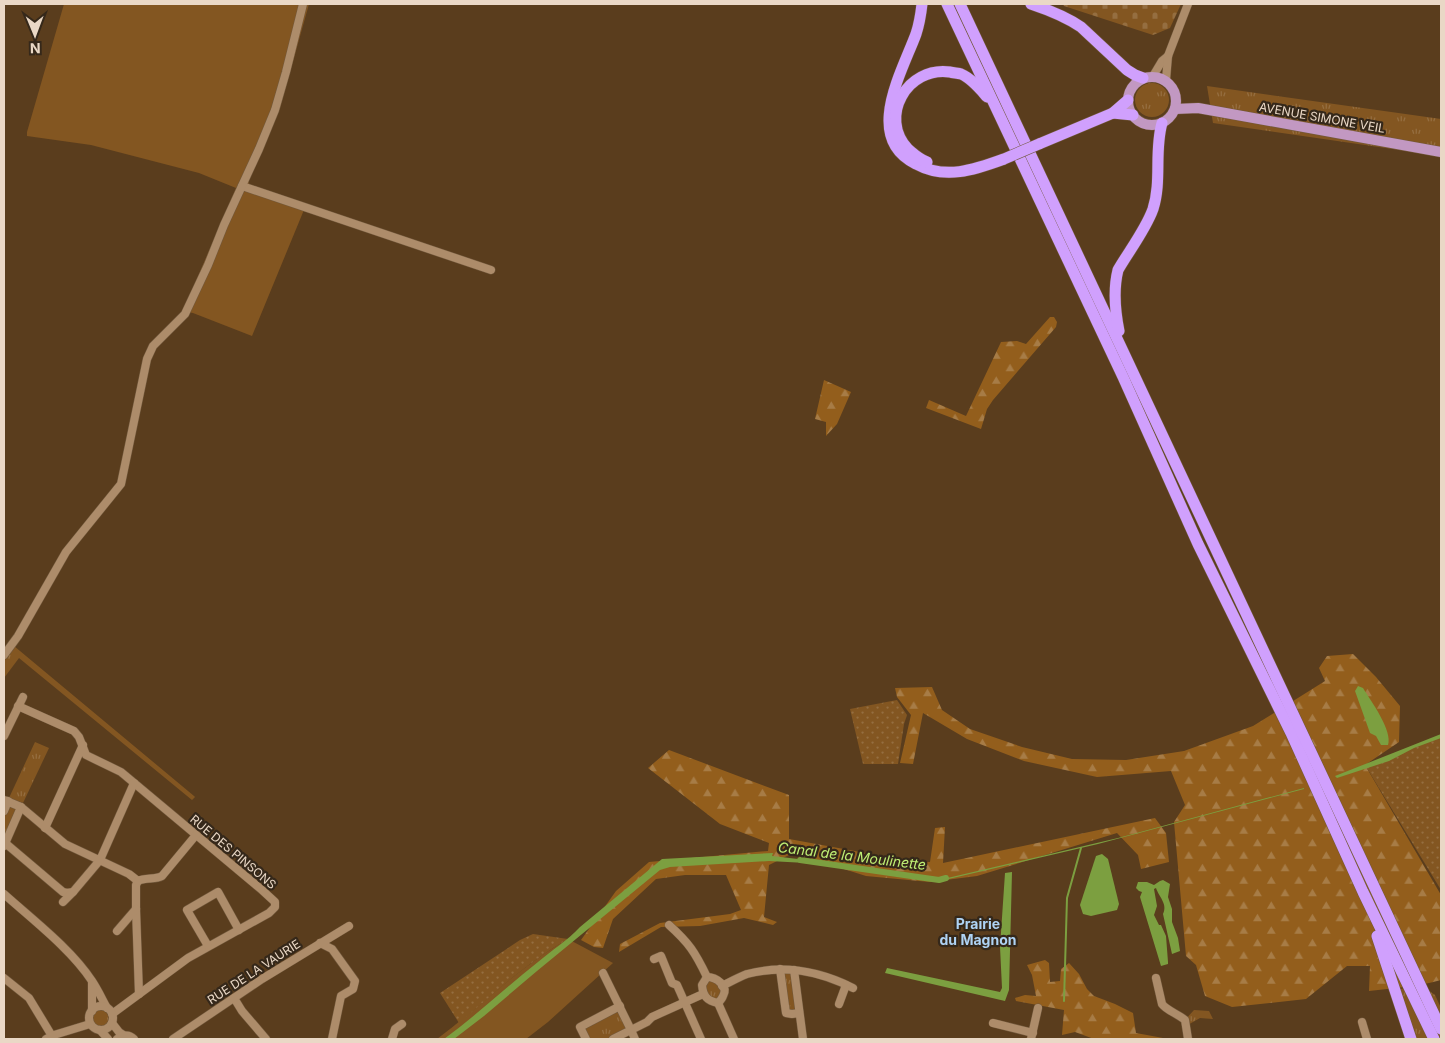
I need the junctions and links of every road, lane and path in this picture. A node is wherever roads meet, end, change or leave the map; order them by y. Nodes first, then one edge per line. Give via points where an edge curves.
1 (303, 4) edge
2 (922, 4) edge
3 (947, 4) edge
4 (960, 4) edge
5 (1031, 4) edge
6 (1188, 4) edge
7 (1168, 56) junction
8 (1148, 77) junction
9 (1166, 80) junction
10 (1176, 97) junction
11 (1128, 100) junction
12 (995, 105) junction
13 (1198, 108) junction
14 (1175, 109) junction
15 (1113, 113) junction
16 (1133, 115) junction
17 (1162, 123) junction
18 (1441, 152) edge
19 (1000, 160) junction
20 (242, 186) junction
21 (491, 270) dead end
22 (1122, 348) junction
23 (4, 655) edge
24 (23, 697) dead end
25 (18, 706) junction
26 (4, 736) edge
27 (82, 756) junction
28 (134, 783) junction
29 (6, 801) edge
30 (22, 807) junction
31 (4, 811) edge
32 (45, 828) junction
33 (196, 835) junction
34 (4, 844) edge
35 (100, 860) junction
36 (138, 881) junction
37 (1362, 892) junction
38 (4, 894) edge
39 (133, 917) junction
40 (669, 925) dead end
41 (349, 926) dead end
42 (239, 930) junction
43 (117, 931) dead end
44 (320, 943) junction
45 (208, 946) junction
46 (654, 959) dead end
47 (780, 970) junction
48 (794, 970) junction
49 (603, 973) dead end
50 (707, 977) junction
51 (4, 978) edge
52 (1156, 978) dead end
53 (92, 981) junction
54 (722, 986) junction
55 (139, 994) junction
56 (703, 994) junction
57 (234, 998) junction
58 (684, 1002) junction
59 (718, 1003) junction
60 (839, 1004) dead end
61 (620, 1006) junction
62 (1038, 1008) dead end
63 (92, 1011) junction
64 (110, 1011) junction
65 (799, 1013) junction
66 (1362, 1022) dead end
67 (112, 1023) junction
68 (993, 1023) dead end
69 (90, 1024) junction
70 (402, 1024) dead end
71 (1441, 1028) edge
72 (100, 1030) junction
73 (631, 1030) junction
74 (125, 1036) junction
75 (1032, 1036) edge
76 (49, 1038) edge
77 (108, 1039) edge
78 (117, 1039) edge
79 (134, 1039) edge
80 (173, 1039) edge
81 (266, 1039) edge
82 (332, 1039) edge
83 (392, 1039) edge
84 (586, 1039) edge
85 (613, 1039) edge
86 (635, 1039) edge
87 (701, 1039) edge
88 (734, 1039) edge
89 (803, 1039) edge
90 (1188, 1039) edge
91 (1367, 1039) edge
92 (1411, 1039) edge
93 (1434, 1039) edge

1 - 20 street via 275,110
2 - 19 highway via 916,32 890,106 891,137 909,161 935,172 981,168
3 - 12 highway
4 - 22 highway
5 - 8 highway via 1072,22 1127,70
6 - 7 street
7 - 8 street
7 - 9 street
8 - 9 main road
8 - 11 main road via 1132,88
9 - 10 main road
10 - 13 main road, AVENUE SIMONE VEIL
10 - 14 main road
11 - 15 highway
11 - 16 main road
12 - 19 highway via 962,74 942,71 916,78 897,105 896,118 904,144 924,161 956,165
12 - 37 highway via 1198,544 1291,733
13 - 14 main road, AVENUE SIMONE VEIL
13 - 18 main road, AVENUE SIMONE VEIL
14 - 17 main road via 1171,117
15 - 16 highway
15 - 19 highway, bridge
16 - 17 main road via 1145,124
17 - 22 highway via 1153,208 1116,279 1116,309
20 - 21 street
20 - 23 street via 185,314 153,346 147,359 122,484 66,552
22 - 71 highway
24 - 25 street
25 - 26 street
25 - 27 street via 74,731 79,736
27 - 28 street, RUE DES PINSONS via 121,772
27 - 32 street
28 - 33 street, RUE DES PINSONS
28 - 35 street
29 - 30 street
29 - 31 street
30 - 32 street
30 - 34 street
32 - 35 street via 65,844
33 - 36 street via 162,876
33 - 42 street, RUE DES PINSONS via 275,902 269,913
34 - 35 street via 67,896
35 - 36 street
36 - 39 street
37 - 92 highway
37 - 93 highway
38 - 53 street via 77,961
39 - 43 street
39 - 55 street
40 - 50 street via 688,942
41 - 44 street, RUE DE LA VAURIE
42 - 45 street, RUE DES PINSONS
42 - 45 street via 218,892 187,910
44 - 57 street, RUE DE LA VAURIE
44 - 82 street via 332,948 355,981 353,989 341,996
45 - 55 street, RUE DES PINSONS
46 - 58 street via 661,956
47 - 48 street
47 - 54 street via 746,974
47 - 65 street via 786,1013
48 - 60 street via 810,971 850,986
48 - 65 street
49 - 61 street
50 - 54 street via 717,979
50 - 56 street via 702,985
51 - 76 street via 29,998
52 - 90 street via 1162,1004 1185,1020
53 - 63 street
53 - 64 street
54 - 59 street via 724,996
55 - 64 street, RUE DES PINSONS
56 - 58 street
56 - 59 street
57 - 80 street, RUE DE LA VAURIE
57 - 81 street
58 - 73 street
58 - 87 street
59 - 88 street
61 - 73 street
61 - 84 street via 580,1028
62 - 75 street
63 - 64 street via 99,1007
63 - 69 street
64 - 67 street
65 - 89 street
66 - 91 street
67 - 72 street via 107,1029
67 - 74 street
68 - 75 street
69 - 72 street
69 - 76 street
70 - 83 street via 395,1029
72 - 77 street
73 - 85 street
73 - 86 street
74 - 78 street
74 - 79 street

